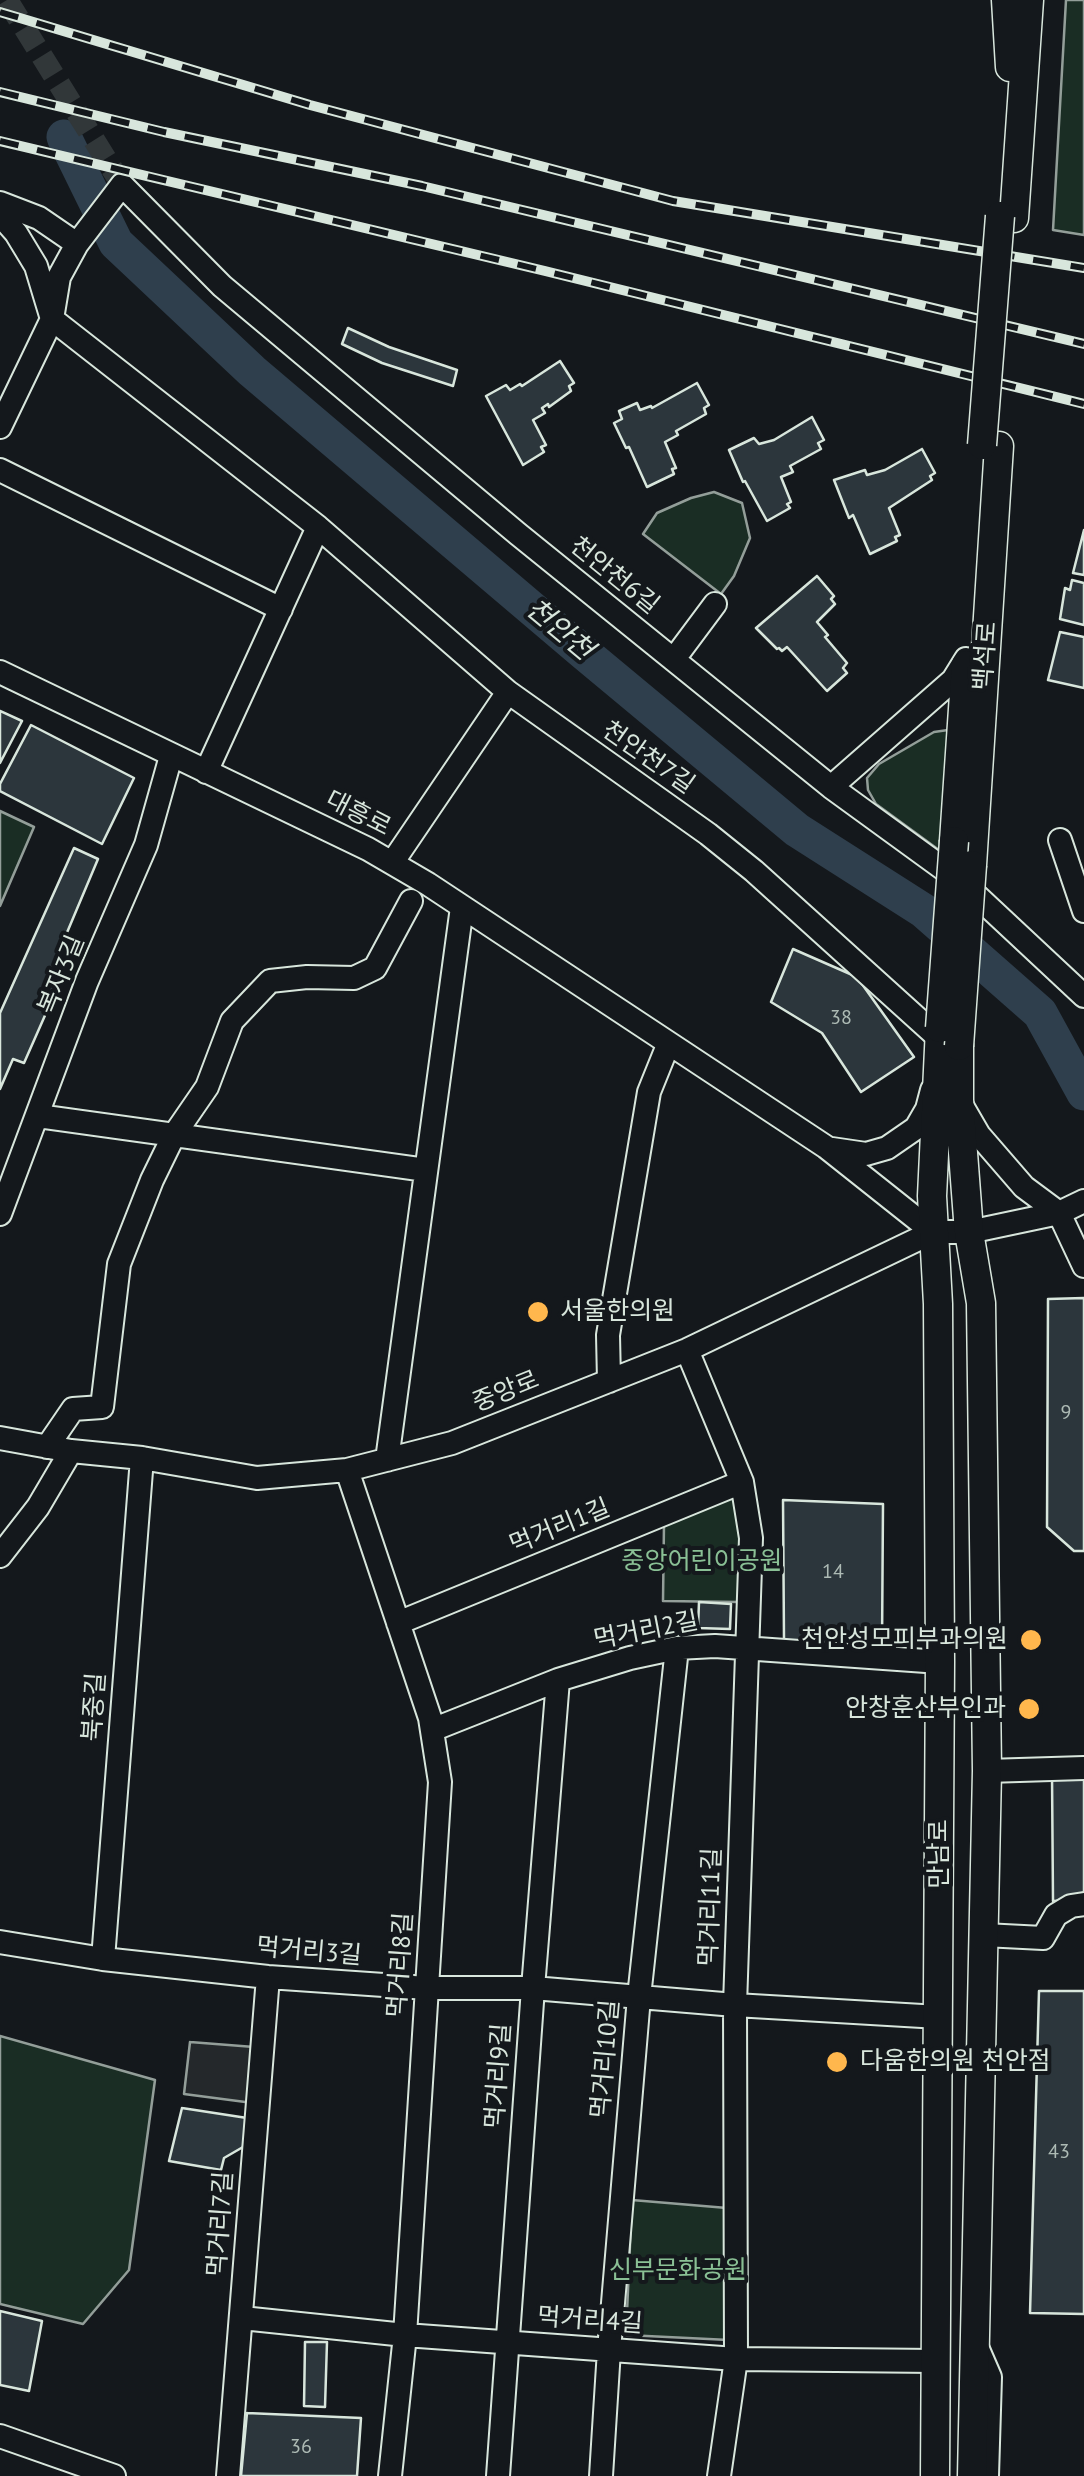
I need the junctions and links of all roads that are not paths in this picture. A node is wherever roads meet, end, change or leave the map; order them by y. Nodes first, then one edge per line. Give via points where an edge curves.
1 (1006, 0) edge
2 (1016, 0) edge
3 (1029, 0) edge
4 (1048, 0) edge
5 (1011, 83) junction
6 (1021, 121) junction
7 (0, 203) edge
8 (0, 215) edge
9 (1007, 217) junction
10 (79, 241) junction
11 (52, 319) junction
12 (0, 427) edge
13 (991, 445) junction
14 (0, 470) edge
15 (318, 527) junction
16 (714, 604) dead end
17 (281, 609) junction
18 (967, 656) junction
19 (674, 659) junction
20 (0, 672) edge
21 (942, 689) junction
22 (508, 692) junction
23 (963, 709) junction
24 (170, 756) junction
25 (206, 772) junction
26 (831, 786) junction
27 (1084, 847) edge
28 (392, 863) junction
29 (411, 901) dead end
30 (462, 907) junction
31 (1084, 911) edge
32 (1084, 996) edge
33 (946, 1038) junction
34 (668, 1045) junction
35 (938, 1072) junction
36 (959, 1100) junction
37 (38, 1116) junction
38 (174, 1135) junction
39 (826, 1147) junction
40 (426, 1170) junction
41 (1084, 1201) edge
42 (1060, 1213) junction
43 (0, 1214) edge
44 (933, 1232) junction
45 (970, 1232) junction
46 (1084, 1266) edge
47 (687, 1350) junction
48 (609, 1381) junction
49 (982, 1390) junction
50 (938, 1392) junction
51 (0, 1438) edge
52 (47, 1447) junction
53 (71, 1451) junction
54 (142, 1458) junction
55 (387, 1460) junction
56 (348, 1470) junction
57 (742, 1482) junction
58 (0, 1556) edge
59 (398, 1623) junction
60 (677, 1648) junction
61 (748, 1648) junction
62 (940, 1662) junction
63 (558, 1680) junction
64 (432, 1730) junction
65 (1084, 1768) edge
66 (987, 1770) junction
67 (1084, 1904) edge
68 (984, 1935) junction
69 (0, 1942) edge
70 (104, 1959) junction
71 (268, 1976) junction
72 (427, 1988) junction
73 (533, 1988) junction
74 (639, 1997) junction
75 (736, 2005) junction
76 (939, 2017) junction
77 (242, 2318) junction
78 (405, 2335) junction
79 (507, 2342) junction
80 (975, 2344) junction
81 (609, 2350) junction
82 (736, 2359) junction
83 (936, 2361) junction
84 (0, 2436) edge
85 (75, 2469) edge
86 (114, 2476) edge
87 (228, 2476) edge
88 (390, 2476) edge
89 (498, 2476) edge
90 (601, 2476) edge
91 (719, 2476) edge
92 (935, 2476) edge
93 (972, 2476) edge
94 (988, 2476) edge

1 - 5 main road
2 - 5 main road
3 - 6 main road
4 - 6 main road via 1041,82
5 - 9 main road
6 - 9 main road
7 - 10 street
8 - 11 street via 36,266
9 - 13 main road, bridge
10 - 11 street via 59,277
10 - 19 street, 천안천6길 via 120,189 222,286
11 - 12 street
11 - 15 street, 천안천7길
13 - 18 main road, 백석로
13 - 33 main road, 백석로, bridge via 972,865
14 - 17 street
15 - 17 street
15 - 22 street, 천안천7길
16 - 19 street
17 - 25 street
18 - 21 street
18 - 23 main road, 백석로
19 - 26 street, 천안천6길
20 - 24 street, 대흥로
21 - 23 street
21 - 26 street
22 - 28 street
22 - 33 street, 천안천7길 via 708,834
23 - 33 main road, 백석로, bridge
24 - 25 street, 대흥로
24 - 37 street, 복자3길 via 146,845
25 - 28 street, 대흥로
26 - 32 street, 천안천6길 via 963,883
27 - 31 street via 1060,840
28 - 30 street, 대흥로
29 - 38 street via 375,968 354,978 270,981 232,1021 207,1087
30 - 34 street, 대흥로
30 - 40 street
33 - 35 main road
33 - 36 main road
34 - 39 street, 대흥로
34 - 48 street via 649,1092 608,1335
35 - 39 street via 927,1109 900,1140 866,1154
35 - 44 main road
36 - 42 street via 1024,1187
36 - 45 main road
37 - 38 street
37 - 43 street, 복자3길
38 - 40 street
38 - 52 street via 119,1264 102,1407 73,1408
39 - 44 street, 대흥로
40 - 55 street
41 - 42 street
42 - 45 street
42 - 46 street
44 - 45 street
44 - 47 street, 중앙로
44 - 50 main road, 만남로
45 - 49 main road, 만남로 via 981,1304
47 - 48 street, 중앙로
47 - 57 street, 먹거리11길
48 - 55 street, 중앙로 via 452,1443
49 - 50 main road via 960,1368 946,1374
49 - 66 main road, 만남로
50 - 62 main road, 만남로
51 - 52 street, 중앙로
52 - 53 street, 중앙로
53 - 54 street, 중앙로
53 - 58 street
54 - 56 street, 중앙로 via 257,1478
54 - 70 street, 북중길
55 - 56 street, 중앙로
56 - 59 street, 먹거리8길
57 - 59 street, 먹거리1길
57 - 61 street, 먹거리11길 via 751,1538
59 - 64 street, 먹거리8길
60 - 61 street, 먹거리2길
60 - 63 street, 먹거리2길
60 - 74 street, 먹거리10길
61 - 62 street, 먹거리2길
61 - 75 street, 먹거리11길
62 - 76 main road, 만남로
63 - 64 street, 먹거리2길
63 - 73 street, 먹거리9길
64 - 72 street, 먹거리8길 via 440,1782
65 - 66 street
66 - 68 main road, 만남로
67 - 68 street via 1056,1915 1043,1938
68 - 80 main road, 만남로
69 - 70 street, 먹거리3길
70 - 71 street, 먹거리3길
71 - 72 street, 먹거리3길
71 - 77 street, 먹거리7길
72 - 73 street, 먹거리3길
72 - 78 street, 먹거리8길
73 - 74 street, 먹거리3길
73 - 79 street, 먹거리9길
74 - 75 street, 먹거리3길
74 - 81 street, 먹거리10길
75 - 76 street, 먹거리3길
75 - 82 street, 먹거리11길
76 - 83 main road, 만남로
77 - 78 street, 먹거리4길
77 - 87 street, 먹거리7길
78 - 79 street, 먹거리4길
78 - 88 street, 먹거리8길
79 - 81 street, 먹거리4길
79 - 89 street, 먹거리9길
80 - 93 main road, 만남로
80 - 94 street via 990,2377
81 - 82 street, 먹거리4길
81 - 90 street, 먹거리10길
82 - 83 street, 먹거리4길
82 - 91 street, 먹거리11길
83 - 92 main road, 만남로
84 - 85 street
85 - 86 street

